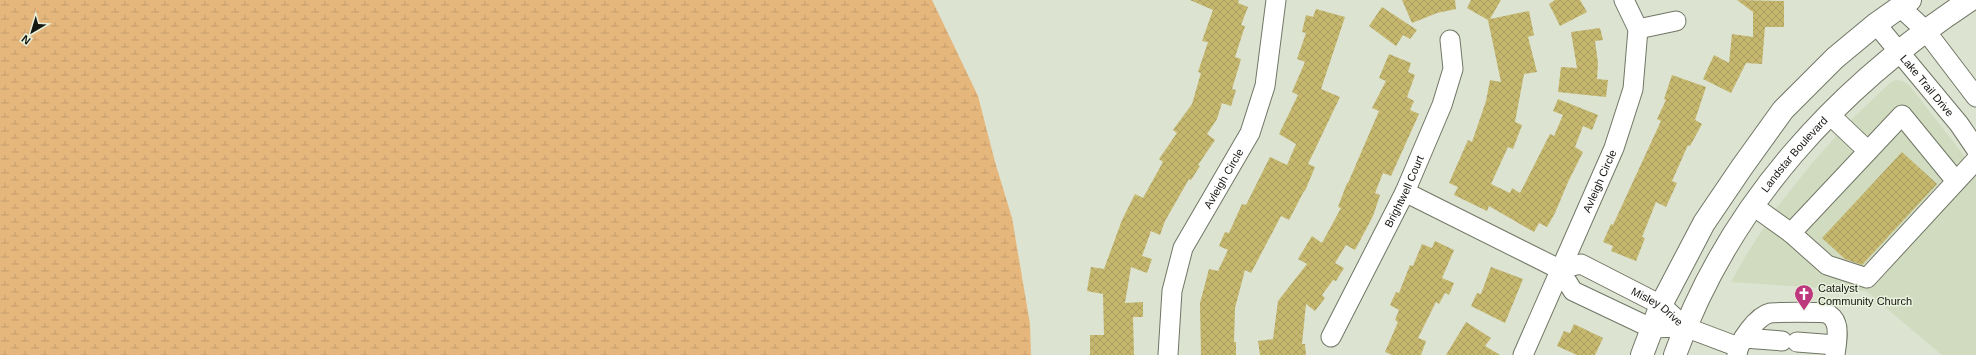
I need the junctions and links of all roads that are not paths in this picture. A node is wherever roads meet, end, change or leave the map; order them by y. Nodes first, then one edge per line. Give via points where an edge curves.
1 (1276, 0) edge
2 (1624, 0) edge
3 (1970, 0) edge
4 (1905, 3) edge
5 (1676, 21) dead end
6 (1876, 24) junction
7 (1638, 29) junction
8 (1925, 30) junction
9 (1450, 40) dead end
10 (1899, 51) junction
11 (1976, 97) edge
12 (1829, 114) junction
13 (1976, 149) edge
14 (1868, 151) junction
15 (1976, 160) edge
16 (1956, 181) junction
17 (1405, 192) junction
18 (1752, 205) junction
19 (1791, 233) junction
20 (1559, 269) junction
21 (1661, 305) junction
22 (1685, 326) junction
23 (1651, 328) junction
24 (1332, 337) dead end
25 (1740, 347) edge
26 (1836, 350) edge
27 (1168, 355) edge
28 (1523, 355) edge
29 (1642, 355) edge
30 (1675, 355) edge

1 - 27 street, Avleigh Circle via 1265,86 1250,132 1183,248 1172,291
2 - 7 street
3 - 8 main road, Landstar Boulevard
4 - 6 main road
4 - 8 street
5 - 7 street
6 - 10 street, Lake Trail Drive
6 - 21 main road via 1835,58 1783,110 1704,223
7 - 20 street, Avleigh Circle via 1632,89 1616,140
8 - 10 main road, Landstar Boulevard
8 - 11 street
9 - 17 street, Brightwell Court via 1454,69 1442,105
10 - 12 main road, Landstar Boulevard
10 - 13 street, Lake Trail Drive via 1959,124
12 - 14 street
12 - 18 main road, Landstar Boulevard
14 - 16 street via 1902,115
14 - 19 street
15 - 16 street
16 - 19 street via 1867,278 1828,265
17 - 20 street
17 - 24 street, Brightwell Court
18 - 19 street
18 - 22 main road, Landstar Boulevard via 1731,236
20 - 21 street, Misley Drive via 1581,264
20 - 23 street, Misley Drive via 1573,291
20 - 28 street, Avleigh Circle
21 - 22 street, Misley Drive
21 - 23 main road
22 - 23 street, Misley Drive
22 - 25 street
22 - 30 main road, Landstar Boulevard
23 - 29 main road
25 - 26 street via 1790,341
25 - 26 street via 1762,317 1771,313 1825,313 1833,318 1837,325

